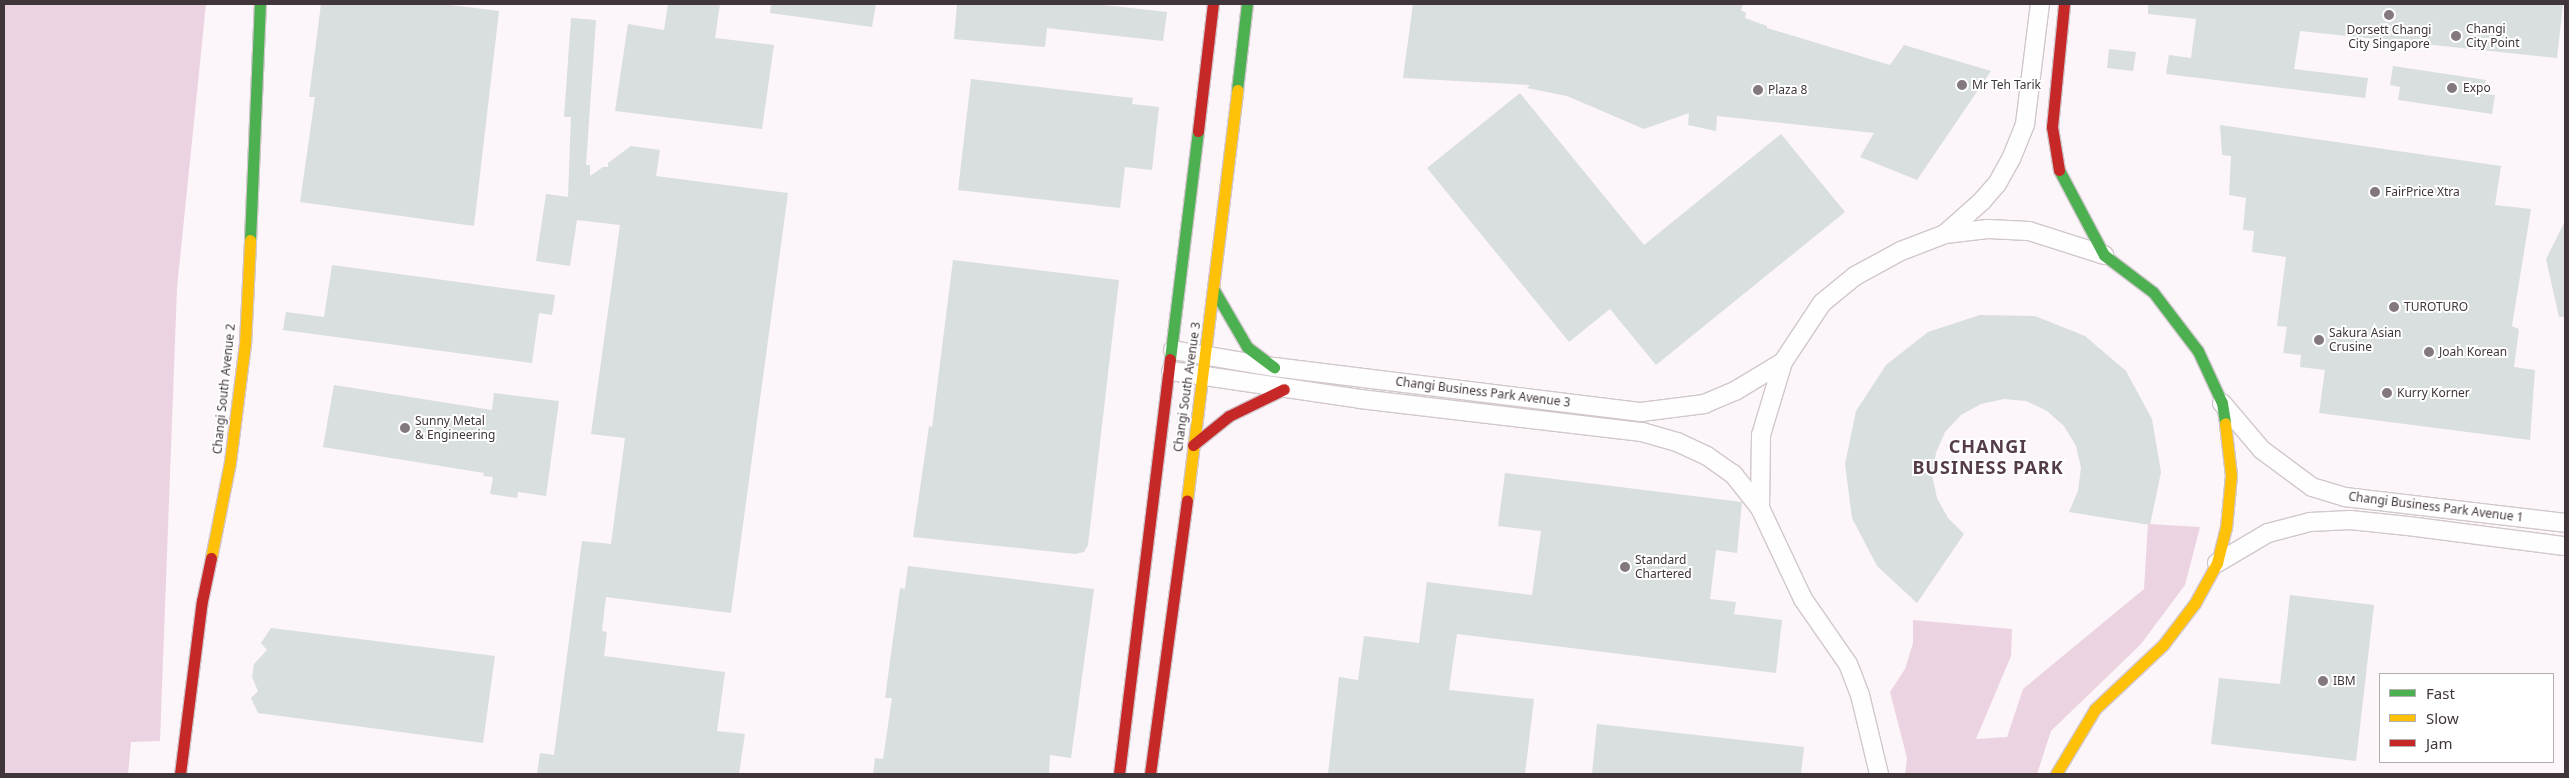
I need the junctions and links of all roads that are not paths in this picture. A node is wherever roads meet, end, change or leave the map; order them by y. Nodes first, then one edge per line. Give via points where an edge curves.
1 (260, 4) edge
2 (1213, 4) edge
3 (1247, 4) edge
4 (2040, 4) edge
5 (2064, 4) edge
6 (1945, 234) junction
7 (2104, 255) junction
8 (1214, 290) junction
9 (1173, 350) junction
10 (1206, 355) junction
11 (1783, 362) junction
12 (1274, 367) junction
13 (1170, 371) junction
14 (1204, 377) junction
15 (1284, 389) junction
16 (2222, 403) junction
17 (1193, 444) junction
18 (1760, 508) junction
19 (2565, 523) edge
20 (2565, 546) edge
21 (2217, 562) junction
22 (180, 774) edge
23 (1119, 774) edge
24 (1150, 774) edge
25 (1880, 774) edge
26 (2056, 774) edge

1 - 22 street, Changi South Avenue 2 via 244,353 230,462 202,601
2 - 9 street, Changi South Avenue 3
3 - 8 street, Changi South Avenue 3
4 - 6 street via 2025,124 2011,159 1997,184
5 - 7 street via 2053,92 2055,159 2064,185
6 - 7 street via 1988,229 2029,231
6 - 11 street via 1901,251 1855,276 1822,304
7 - 16 street via 2153,292 2198,352
8 - 10 street, Changi South Avenue 3
8 - 12 street via 1247,347
9 - 10 street, Changi Business Park Avenue 3
9 - 13 street, Changi South Avenue 3
10 - 12 street, Changi Business Park Avenue 3
10 - 14 street, Changi South Avenue 3
11 - 12 street, Changi Business Park Avenue 3 via 1736,391 1704,404 1641,412
11 - 18 street via 1761,435
13 - 14 street, Changi Business Park Avenue 3
13 - 23 street, Changi South Avenue 3
14 - 15 street, Changi Business Park Avenue 3
14 - 17 street, Changi South Avenue 3
15 - 17 street via 1229,416
15 - 18 street, Changi Business Park Avenue 3 via 1642,432 1678,442 1708,456 1733,474
16 - 19 street, Changi Business Park Avenue 1 via 2262,450 2312,487 2345,497
16 - 21 street via 2231,475 2226,528
17 - 24 street, Changi South Avenue 3
18 - 25 street via 1803,599 1848,664 1860,695
20 - 21 street, Changi Business Park Avenue 1 via 2350,520 2310,522 2268,533
21 - 26 street via 2195,603 2163,645 2095,708

